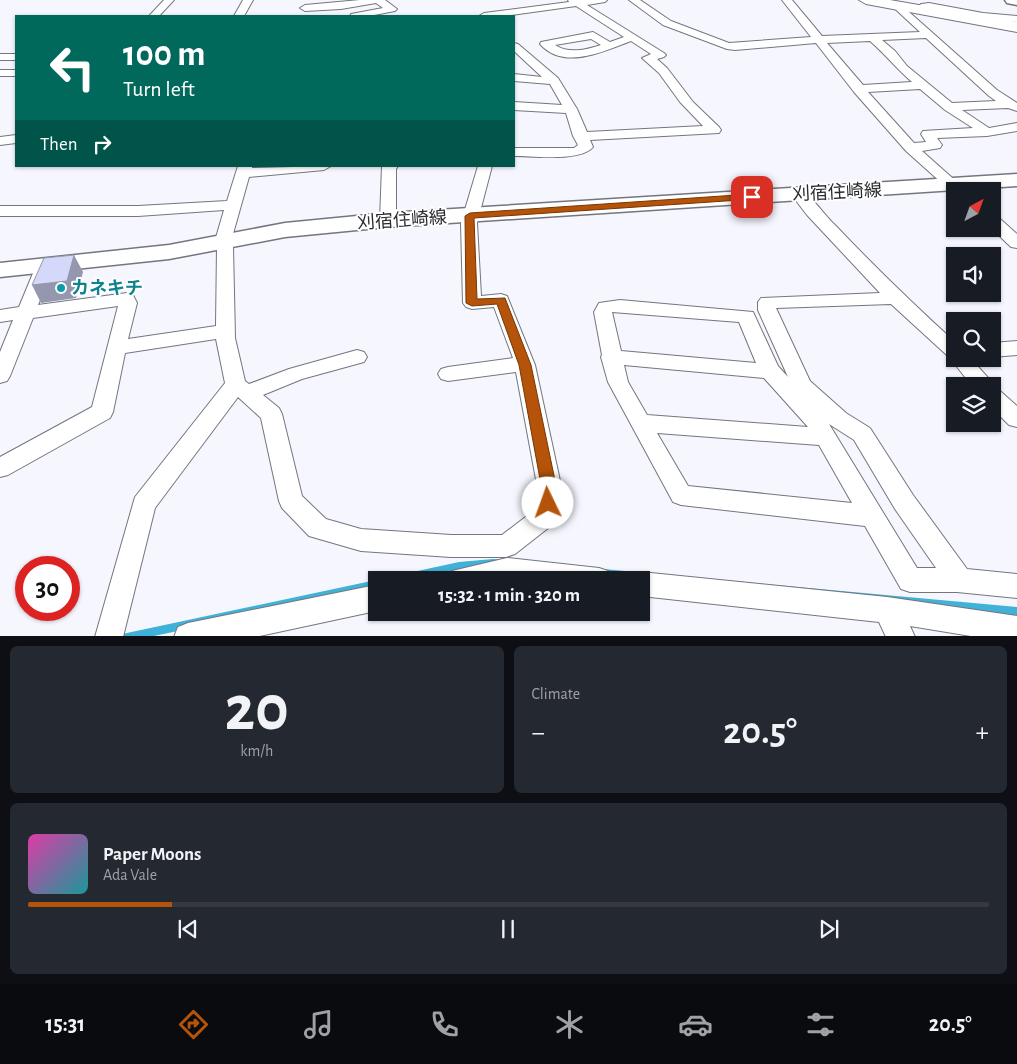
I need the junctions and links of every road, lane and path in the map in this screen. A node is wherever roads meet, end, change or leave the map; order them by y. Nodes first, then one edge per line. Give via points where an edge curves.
1 (169, 0) edge
2 (248, 0) edge
3 (602, 0) edge
4 (634, 0) edge
5 (787, 0) edge
6 (866, 0) edge
7 (1012, 0) edge
8 (576, 1) edge
9 (1017, 1) edge
10 (889, 3) edge
11 (305, 8) edge
12 (921, 10) junction
13 (339, 11) edge
14 (155, 15) edge
15 (240, 15) edge
16 (360, 15) edge
17 (487, 15) edge
18 (1017, 19) edge
19 (1017, 27) edge
20 (930, 35) junction
21 (632, 37) junction
22 (873, 38) junction
23 (821, 40) junction
24 (608, 45) junction
25 (516, 50) edge
26 (572, 55) junction
27 (536, 65) junction
28 (0, 73) edge
29 (15, 73) edge
30 (554, 81) junction
31 (518, 82) edge
32 (924, 85) junction
33 (858, 88) junction
34 (515, 106) edge
35 (1013, 106) edge
36 (949, 107) junction
37 (572, 109) junction
38 (1017, 127) edge
39 (1002, 129) junction
40 (987, 132) junction
41 (580, 136) junction
42 (15, 139) edge
43 (1017, 139) edge
44 (0, 141) edge
45 (912, 148) junction
46 (515, 152) edge
47 (304, 167) edge
48 (389, 167) edge
49 (485, 167) edge
50 (244, 170) edge
51 (1017, 180) edge
52 (949, 182) edge
53 (1001, 182) edge
54 (946, 188) edge
55 (799, 194) junction
56 (233, 204) junction
57 (0, 211) edge
58 (470, 216) junction
59 (388, 220) junction
60 (1001, 228) edge
61 (223, 240) junction
62 (1017, 243) edge
63 (45, 266) junction
64 (0, 270) edge
65 (894, 298) junction
66 (26, 312) junction
67 (0, 316) edge
68 (225, 331) junction
69 (946, 344) edge
70 (116, 348) junction
71 (1017, 348) edge
72 (1001, 349) edge
73 (357, 357) dead end
74 (611, 357) junction
75 (524, 364) junction
76 (968, 367) edge
77 (770, 371) junction
78 (448, 374) dead end
79 (0, 376) edge
80 (976, 377) edge
81 (242, 389) junction
82 (1001, 403) edge
83 (1017, 420) edge
84 (642, 423) junction
85 (826, 437) junction
86 (0, 468) edge
87 (873, 516) junction
88 (506, 558) junction
89 (479, 571) edge
90 (561, 571) edge
91 (960, 580) junction
92 (650, 585) edge
93 (1017, 586) edge
94 (368, 600) edge
95 (887, 610) junction
96 (1017, 629) edge
97 (109, 636) edge
98 (188, 636) edge
99 (901, 636) edge

1 - 14 street
2 - 15 street
3 - 8 street
4 - 23 street via 667,23 727,46
5 - 23 street
6 - 10 main road
7 - 9 main road
8 - 17 street via 502,10
8 - 21 street
10 - 12 main road
10 - 20 street
11 - 13 street
12 - 18 street via 929,6
12 - 19 main road
13 - 16 street via 378,0 392,9
20 - 22 street
20 - 35 street via 993,93
21 - 24 street
21 - 41 street via 660,55 648,58 660,66 682,96 714,130
22 - 23 street
22 - 32 street
23 - 33 street
24 - 26 street
24 - 26 street via 593,35 545,44
25 - 27 street
26 - 27 street via 565,66 553,60
27 - 30 street
28 - 29 street
30 - 31 street
30 - 37 street
32 - 33 street
32 - 36 street
33 - 45 street
34 - 37 street
35 - 36 street
36 - 40 street
37 - 41 street
38 - 39 street
39 - 40 street
39 - 43 street
40 - 45 street via 928,134 935,145
41 - 46 street via 586,147 576,152
42 - 44 street
45 - 52 street
47 - 50 street
48 - 59 street
49 - 58 street
50 - 56 street
51 - 53 main road, 刈宿住崎線
54 - 55 main road, 刈宿住崎線
55 - 58 main road, 刈宿住崎線
55 - 65 street
56 - 57 street via 138,211
56 - 61 street
58 - 59 main road, 刈宿住崎線
58 - 75 street via 472,303 501,300
59 - 61 main road, 刈宿住崎線
60 - 62 street
61 - 63 main road, 刈宿住崎線 via 169,252
61 - 68 street
63 - 64 main road, 刈宿住崎線
63 - 66 street
65 - 69 street
65 - 91 street via 768,302 767,310 802,386 838,419 862,434 904,502
66 - 67 street
66 - 70 street via 127,298
66 - 79 street
68 - 70 street
68 - 81 street
70 - 86 street via 102,412
71 - 72 street
73 - 81 street
74 - 77 street
74 - 77 street via 603,312 606,307 736,315 746,316
74 - 84 street via 618,382
75 - 78 street
75 - 88 street via 550,490 543,518
76 - 80 street
77 - 85 street
81 - 88 street via 271,414 290,501 318,528 361,540 451,546
81 - 97 street via 144,504
82 - 83 street
84 - 85 street
84 - 87 street via 680,495
85 - 87 street
87 - 91 street via 910,580
88 - 89 street
88 - 90 street
91 - 93 street
92 - 95 street
94 - 98 street
95 - 96 street
95 - 99 street

